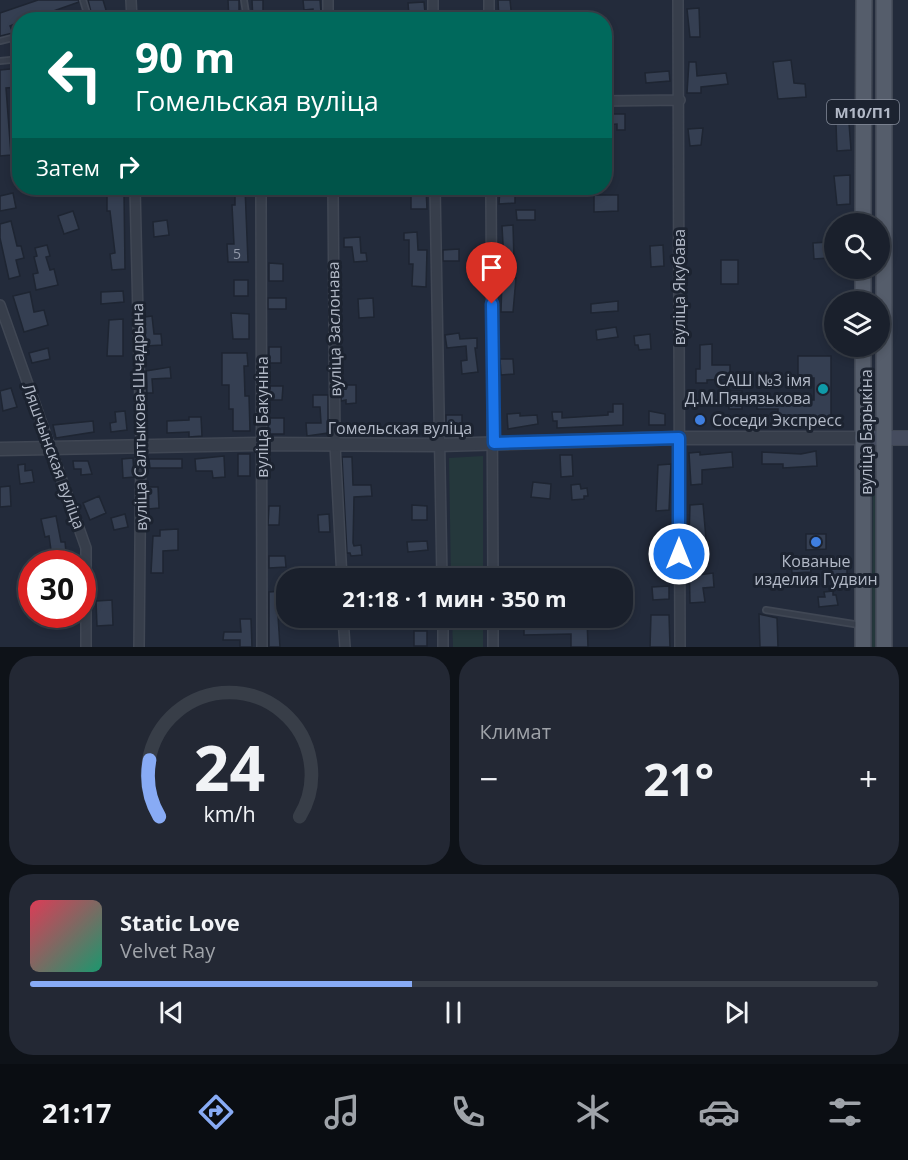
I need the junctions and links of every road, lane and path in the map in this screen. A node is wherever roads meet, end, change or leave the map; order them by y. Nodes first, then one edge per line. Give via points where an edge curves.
1 (678, 0) edge
2 (864, 0) edge
3 (884, 0) edge
4 (680, 100) junction
5 (612, 101) edge
6 (135, 195) edge
7 (261, 195) edge
8 (333, 195) edge
9 (435, 195) edge
10 (491, 195) edge
11 (863, 213) edge
12 (0, 305) edge
13 (863, 357) edge
14 (679, 438) junction
15 (862, 438) junction
16 (884, 438) junction
17 (908, 438) edge
18 (494, 443) junction
19 (262, 444) junction
20 (141, 445) junction
21 (335, 445) junction
22 (439, 445) junction
23 (50, 447) junction
24 (0, 449) edge
25 (341, 568) edge
26 (442, 568) edge
27 (493, 568) edge
28 (766, 610) dead end
29 (863, 626) junction
30 (344, 628) edge
31 (443, 628) edge
32 (493, 628) edge
33 (86, 647) edge
34 (139, 647) edge
35 (262, 647) edge
36 (345, 647) edge
37 (443, 647) edge
38 (493, 647) edge
39 (680, 647) edge
40 (863, 647) edge
41 (884, 647) edge

1 - 4 street, вуліца Якубава
2 - 11 main road, М10/П1
3 - 16 main road, вуліца Барыкіна / М10/П1
4 - 5 street
4 - 14 street, вуліца Якубава
6 - 20 street, вуліца Салтыкова-Шчадрына
7 - 19 street, вуліца Бакуніна
8 - 21 street, вуліца Заслонава
9 - 22 street
10 - 18 street
12 - 23 street, Ляшчынская вуліца
13 - 15 main road, вуліца Барыкіна
14 - 15 street, Гомельская вуліца
14 - 18 street, Гомельская вуліца
14 - 39 street, вуліца Якубава
15 - 16 main road, Гомельская вуліца
15 - 29 main road, вуліца Барыкіна
16 - 17 main road, Гомельская вуліца
16 - 41 main road, вуліца Барыкіна / М10/П1
18 - 22 street, Гомельская вуліца
18 - 27 street
19 - 20 street, Гомельская вуліца
19 - 21 street, Гомельская вуліца
19 - 35 street, вуліца Бакуніна
20 - 23 street, Гомельская вуліца
20 - 34 street, вуліца Салтыкова-Шчадрына
21 - 22 street, Гомельская вуліца
21 - 25 street, вуліца Заслонава
22 - 26 street
23 - 24 street, Гомельская вуліца
23 - 33 street, Ляшчынская вуліца via 86,548
28 - 29 lane
29 - 40 main road, вуліца Барыкіна
30 - 36 street
31 - 37 street
32 - 38 street

